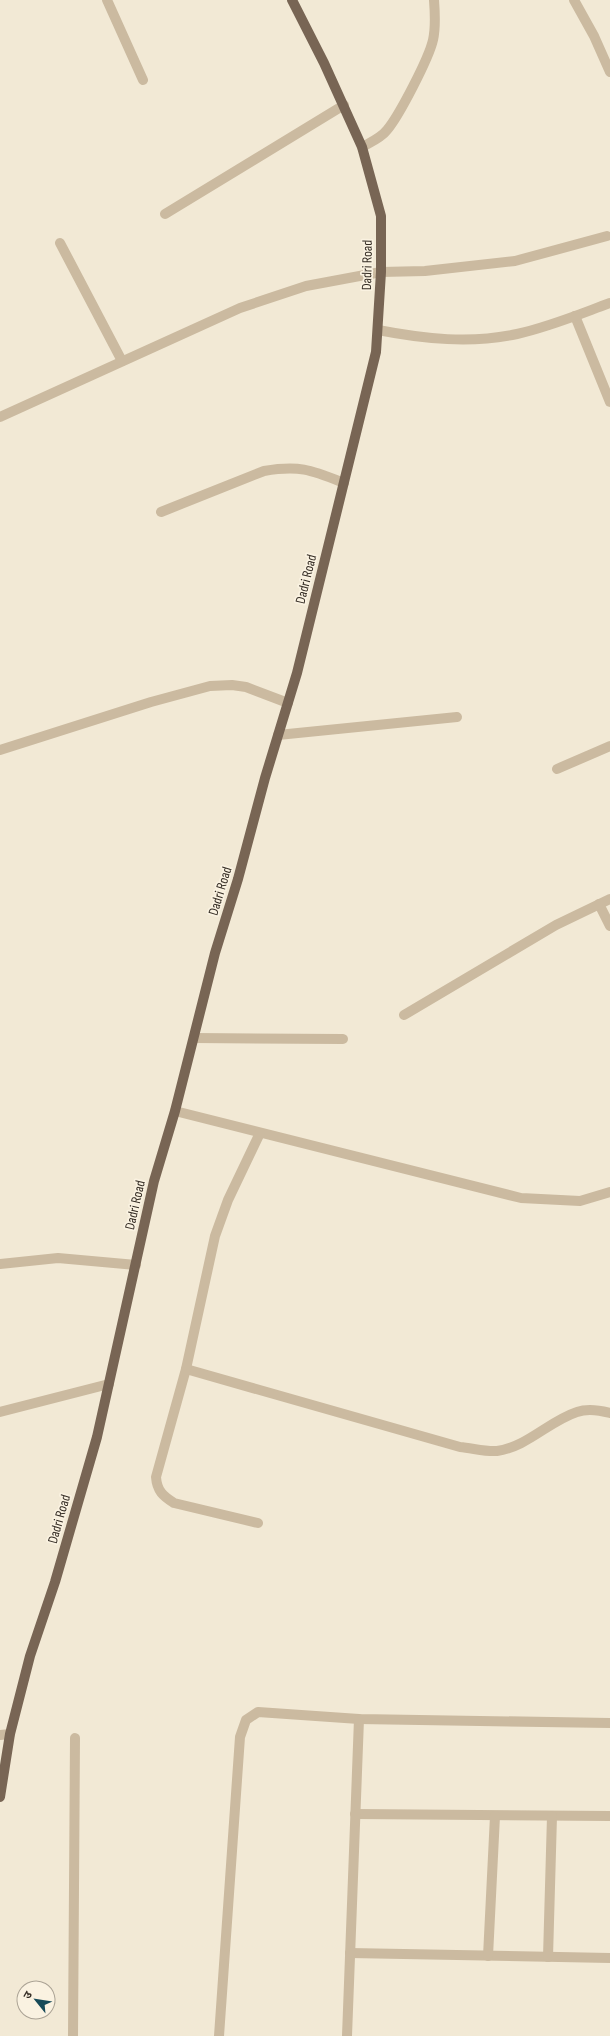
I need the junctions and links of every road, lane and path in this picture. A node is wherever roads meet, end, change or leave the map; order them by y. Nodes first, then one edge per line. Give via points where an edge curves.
1 (107, 0) edge
2 (292, 0) edge
3 (434, 0) edge
4 (574, 0) edge
5 (610, 72) edge
6 (143, 80) dead end
7 (344, 106) junction
8 (362, 147) junction
9 (165, 214) dead end
10 (607, 236) dead end
11 (60, 243) dead end
12 (381, 272) junction
13 (610, 303) edge
14 (575, 316) junction
15 (378, 330) junction
16 (122, 362) junction
17 (610, 402) edge
18 (0, 417) edge
19 (344, 483) junction
20 (160, 512) dead end
21 (288, 703) junction
22 (457, 717) dead end
23 (278, 735) junction
24 (610, 746) edge
25 (0, 750) edge
26 (557, 769) dead end
27 (610, 899) edge
28 (599, 904) junction
29 (610, 926) edge
30 (404, 1015) dead end
31 (194, 1038) junction
32 (343, 1039) dead end
33 (175, 1110) junction
34 (260, 1133) junction
35 (610, 1192) edge
36 (0, 1264) edge
37 (136, 1265) junction
38 (186, 1369) junction
39 (109, 1384) junction
40 (0, 1412) edge
41 (610, 1413) edge
42 (258, 1523) dead end
43 (359, 1718) junction
44 (610, 1723) edge
45 (5, 1734) edge
46 (75, 1738) dead end
47 (0, 1797) edge
48 (355, 1814) junction
49 (495, 1816) junction
50 (552, 1816) junction
51 (610, 1816) edge
52 (350, 1954) junction
53 (488, 1956) junction
54 (548, 1958) junction
55 (610, 1958) edge
56 (73, 2036) edge
57 (219, 2036) edge
58 (347, 2036) edge

1 - 6 street
2 - 7 main road, Dadri Road
3 - 8 street via 434,31 427,56 388,130 378,139
4 - 5 street
7 - 8 main road, Dadri Road
7 - 9 street
8 - 12 main road, Dadri Road via 381,216
10 - 12 street via 515,261 425,271
11 - 16 street
12 - 15 main road, Dadri Road
12 - 16 street via 306,286 274,296 240,308
13 - 14 street
14 - 15 street via 518,334 488,338 422,337
14 - 17 street
15 - 19 main road, Dadri Road via 376,352
16 - 18 street
19 - 20 street via 303,468 264,471
19 - 21 main road, Dadri Road
21 - 23 main road, Dadri Road
21 - 25 street via 246,687 210,686
22 - 23 street
23 - 31 main road, Dadri Road via 215,954
24 - 26 street
27 - 28 street
28 - 29 street
28 - 30 street via 556,925
31 - 32 street
31 - 33 main road, Dadri Road
33 - 34 street
33 - 37 main road, Dadri Road via 154,1181
34 - 35 street via 520,1198 580,1201
34 - 38 street via 228,1200 215,1236
36 - 37 street via 58,1258
37 - 39 main road, Dadri Road
38 - 41 street via 460,1447 482,1450 497,1451 517,1445 577,1412 597,1410
38 - 42 street via 156,1477 157,1488 174,1503
39 - 40 street
39 - 45 main road, Dadri Road via 82,1492
43 - 44 street
43 - 48 street
43 - 57 street via 258,1712 246,1720 240,1737
45 - 47 main road, Dadri Road
46 - 56 street
48 - 49 street
48 - 52 street
49 - 50 street
49 - 53 street
50 - 51 street
50 - 54 street
52 - 53 street
52 - 58 street
53 - 54 street
54 - 55 street

